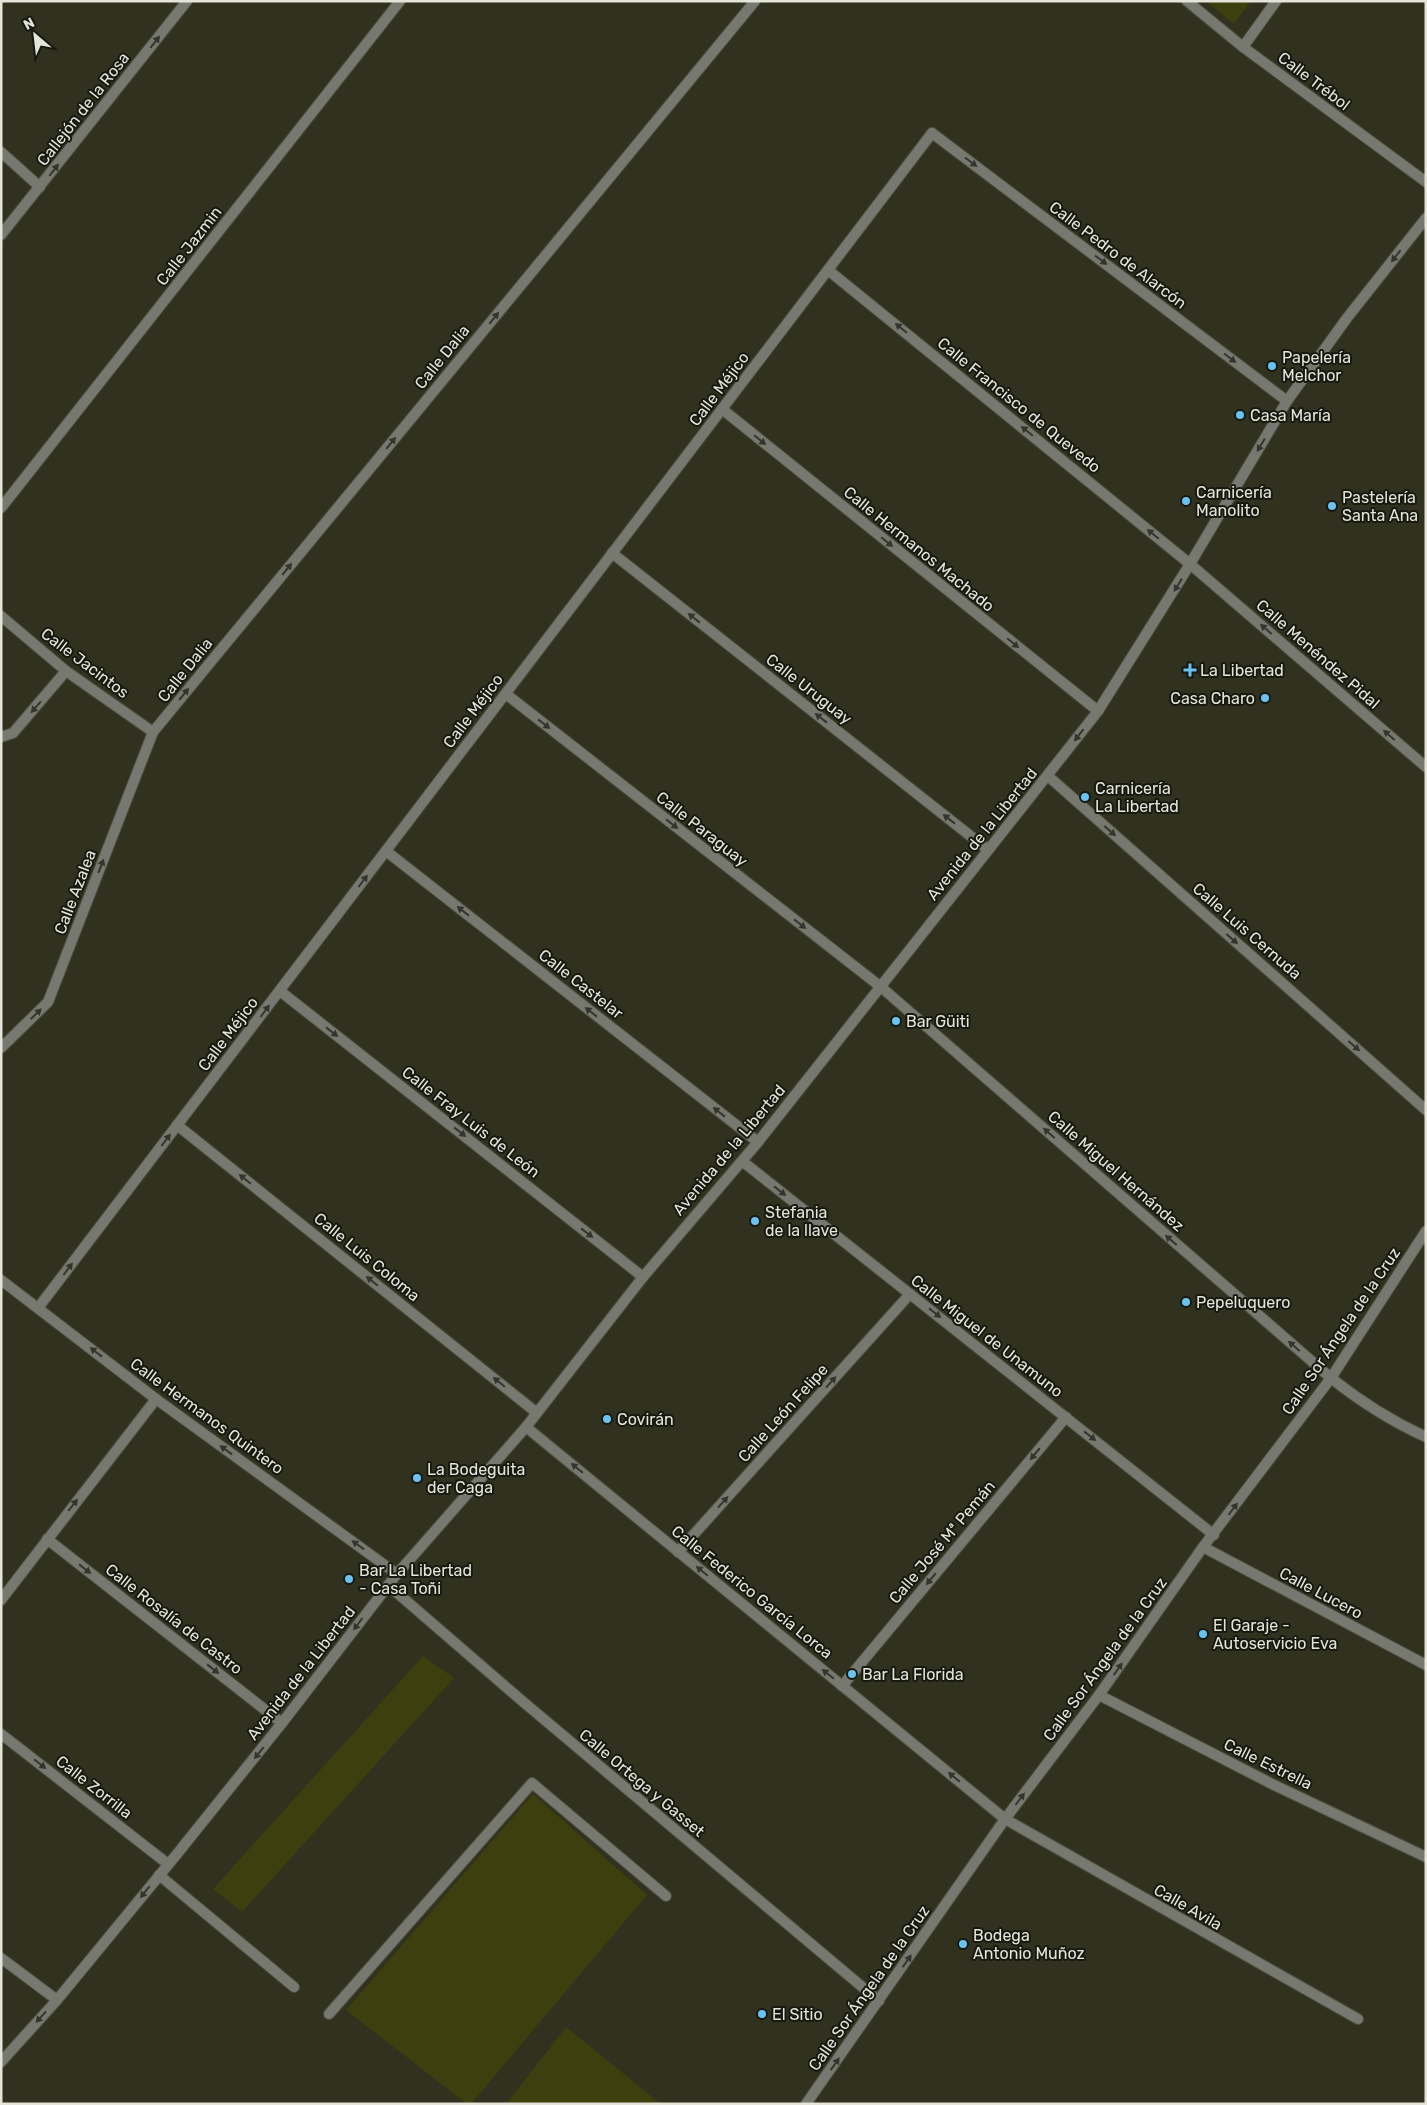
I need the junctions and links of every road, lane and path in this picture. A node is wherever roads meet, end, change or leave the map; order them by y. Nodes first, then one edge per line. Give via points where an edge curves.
1 (187, 1) edge
2 (400, 1) edge
3 (755, 1) edge
4 (1187, 1) edge
5 (1276, 1) edge
6 (1243, 47) junction
7 (932, 133) joint
8 (1, 152) edge
9 (1426, 182) edge
10 (40, 187) junction
11 (1426, 218) edge
12 (1, 235) edge
13 (828, 270) junction
14 (1287, 401) junction
15 (722, 409) junction
16 (1, 508) edge
17 (612, 553) junction
18 (1190, 564) junction
19 (1, 616) edge
20 (66, 671) junction
21 (506, 694) junction
22 (1098, 711) junction
23 (153, 732) junction
24 (1, 737) edge
25 (1426, 767) edge
26 (1048, 776) junction
27 (987, 849) junction
28 (386, 851) junction
29 (881, 987) junction
30 (280, 991) junction
31 (1, 1048) edge
32 (1426, 1110) edge
33 (177, 1125) junction
34 (758, 1142) junction
35 (742, 1161) junction
36 (1426, 1230) edge
37 (644, 1276) junction
38 (1, 1280) edge
39 (910, 1294) junction
40 (38, 1308) junction
41 (1331, 1378) junction
42 (156, 1399) junction
43 (537, 1413) junction
44 (1066, 1417) junction
45 (526, 1427) junction
46 (1426, 1437) edge
47 (1214, 1535) junction
48 (46, 1539) junction
49 (1203, 1547) junction
50 (678, 1552) junction
51 (397, 1574) junction
52 (388, 1585) junction
53 (1, 1600) edge
54 (1426, 1665) edge
55 (842, 1686) junction
56 (1099, 1695) junction
57 (282, 1723) junction
58 (1, 1734) edge
59 (1005, 1819) junction
60 (1426, 1857) edge
61 (168, 1864) junction
62 (159, 1874) junction
63 (666, 1896) dead end
64 (1, 1958) edge
65 (294, 1987) dead end
66 (57, 2000) junction
67 (879, 2001) junction
68 (329, 2014) dead end
69 (1358, 2019) dead end
70 (1, 2062) edge
71 (806, 2104) edge

10 -> 1 street, Callejón de la Rosa
2 - 16 street, Calle Jazmin
23 -> 3 street, Calle Dalia
4 - 6 street, Calle Trébol
5 - 6 street
6 - 9 street, Calle Trébol
7 - 13 street, Calle Méjico
7 -> 14 street, Calle Pedro de Alarcón
8 - 10 street
10 - 12 street, Callejón de la Rosa
11 -> 14 street, Avenida de la Libertad
13 - 15 street, Calle Méjico
18 -> 13 street, Calle Francisco de Quevedo
14 -> 18 street, Avenida de la Libertad
15 - 17 street, Calle Méjico
15 -> 22 street, Calle Hermanos Machado
17 - 21 street, Calle Méjico
27 -> 17 street, Calle Uruguay
18 -> 22 street, Avenida de la Libertad
25 -> 18 street, Calle Menéndez Pidal
19 - 20 street, Calle Jacintos
20 - 23 street, Calle Jacintos
20 -> 24 street via 13,733
21 - 28 street, Calle Méjico
21 -> 29 street, Calle Paraguay
22 -> 26 street, Avenida de la Libertad
31 -> 23 street, Calle Azalea via 48,1002
26 - 27 street, Avenida de la Libertad
26 -> 32 street, Calle Luis Cernuda
27 - 29 street, Avenida de la Libertad
30 -> 28 street, Calle Méjico
34 -> 28 street, Calle Castelar
29 - 34 street, Avenida de la Libertad
41 -> 29 street, Calle Miguel Hernández
33 -> 30 street, Calle Méjico
30 -> 37 street, Calle Fray Luis de León
40 -> 33 street, Calle Méjico
43 -> 33 street, Calle Luis Coloma
34 - 35 street, Avenida de la Libertad
35 - 37 street, Avenida de la Libertad
35 -> 39 street, Calle Miguel de Unamuno
36 - 41 street, Calle Sor Ángela de la Cruz
37 - 43 street, Avenida de la Libertad
38 - 40 street, Calle Hermanos Quintero
39 -> 44 street, Calle Miguel de Unamuno
50 -> 39 street, Calle León Felipe
42 -> 40 street, Calle Hermanos Quintero
41 - 46 street, Calle Miguel Hernández via 1361,1402
47 -> 41 street, Calle Sor Ángela de la Cruz
48 -> 42 street
51 -> 42 street, Calle Hermanos Quintero
43 - 45 street, Avenida de la Libertad
44 -> 47 street, Calle Miguel de Unamuno
44 -> 55 street, Calle José Mª Pemán
50 -> 45 street, Calle Federico García Lorca
45 - 51 street, Avenida de la Libertad
47 - 49 street, Calle Sor Ángela de la Cruz
48 - 53 street
48 -> 57 street, Calle Rosalía de Castro
49 - 54 street, Calle Lucero
56 -> 49 street, Calle Sor Ángela de la Cruz
55 -> 50 street, Calle Federico García Lorca
51 - 52 street, Avenida de la Libertad
52 -> 57 street, Avenida de la Libertad
52 - 67 street, Calle Ortega y Gasset
59 -> 55 street, Calle Federico García Lorca
59 -> 56 street, Calle Sor Ángela de la Cruz
56 - 60 street, Calle Estrella via 1274,1785
57 -> 61 street, Avenida de la Libertad
58 -> 61 street, Calle Zorrilla
67 -> 59 street, Calle Sor Ángela de la Cruz
59 - 69 street, Calle Avila
61 - 62 street, Avenida de la Libertad
62 - 65 street
62 -> 66 street, Avenida de la Libertad
63 - 68 street via 532,1782
64 - 66 street
66 -> 70 street, Avenida de la Libertad
71 -> 67 street, Calle Sor Ángela de la Cruz

